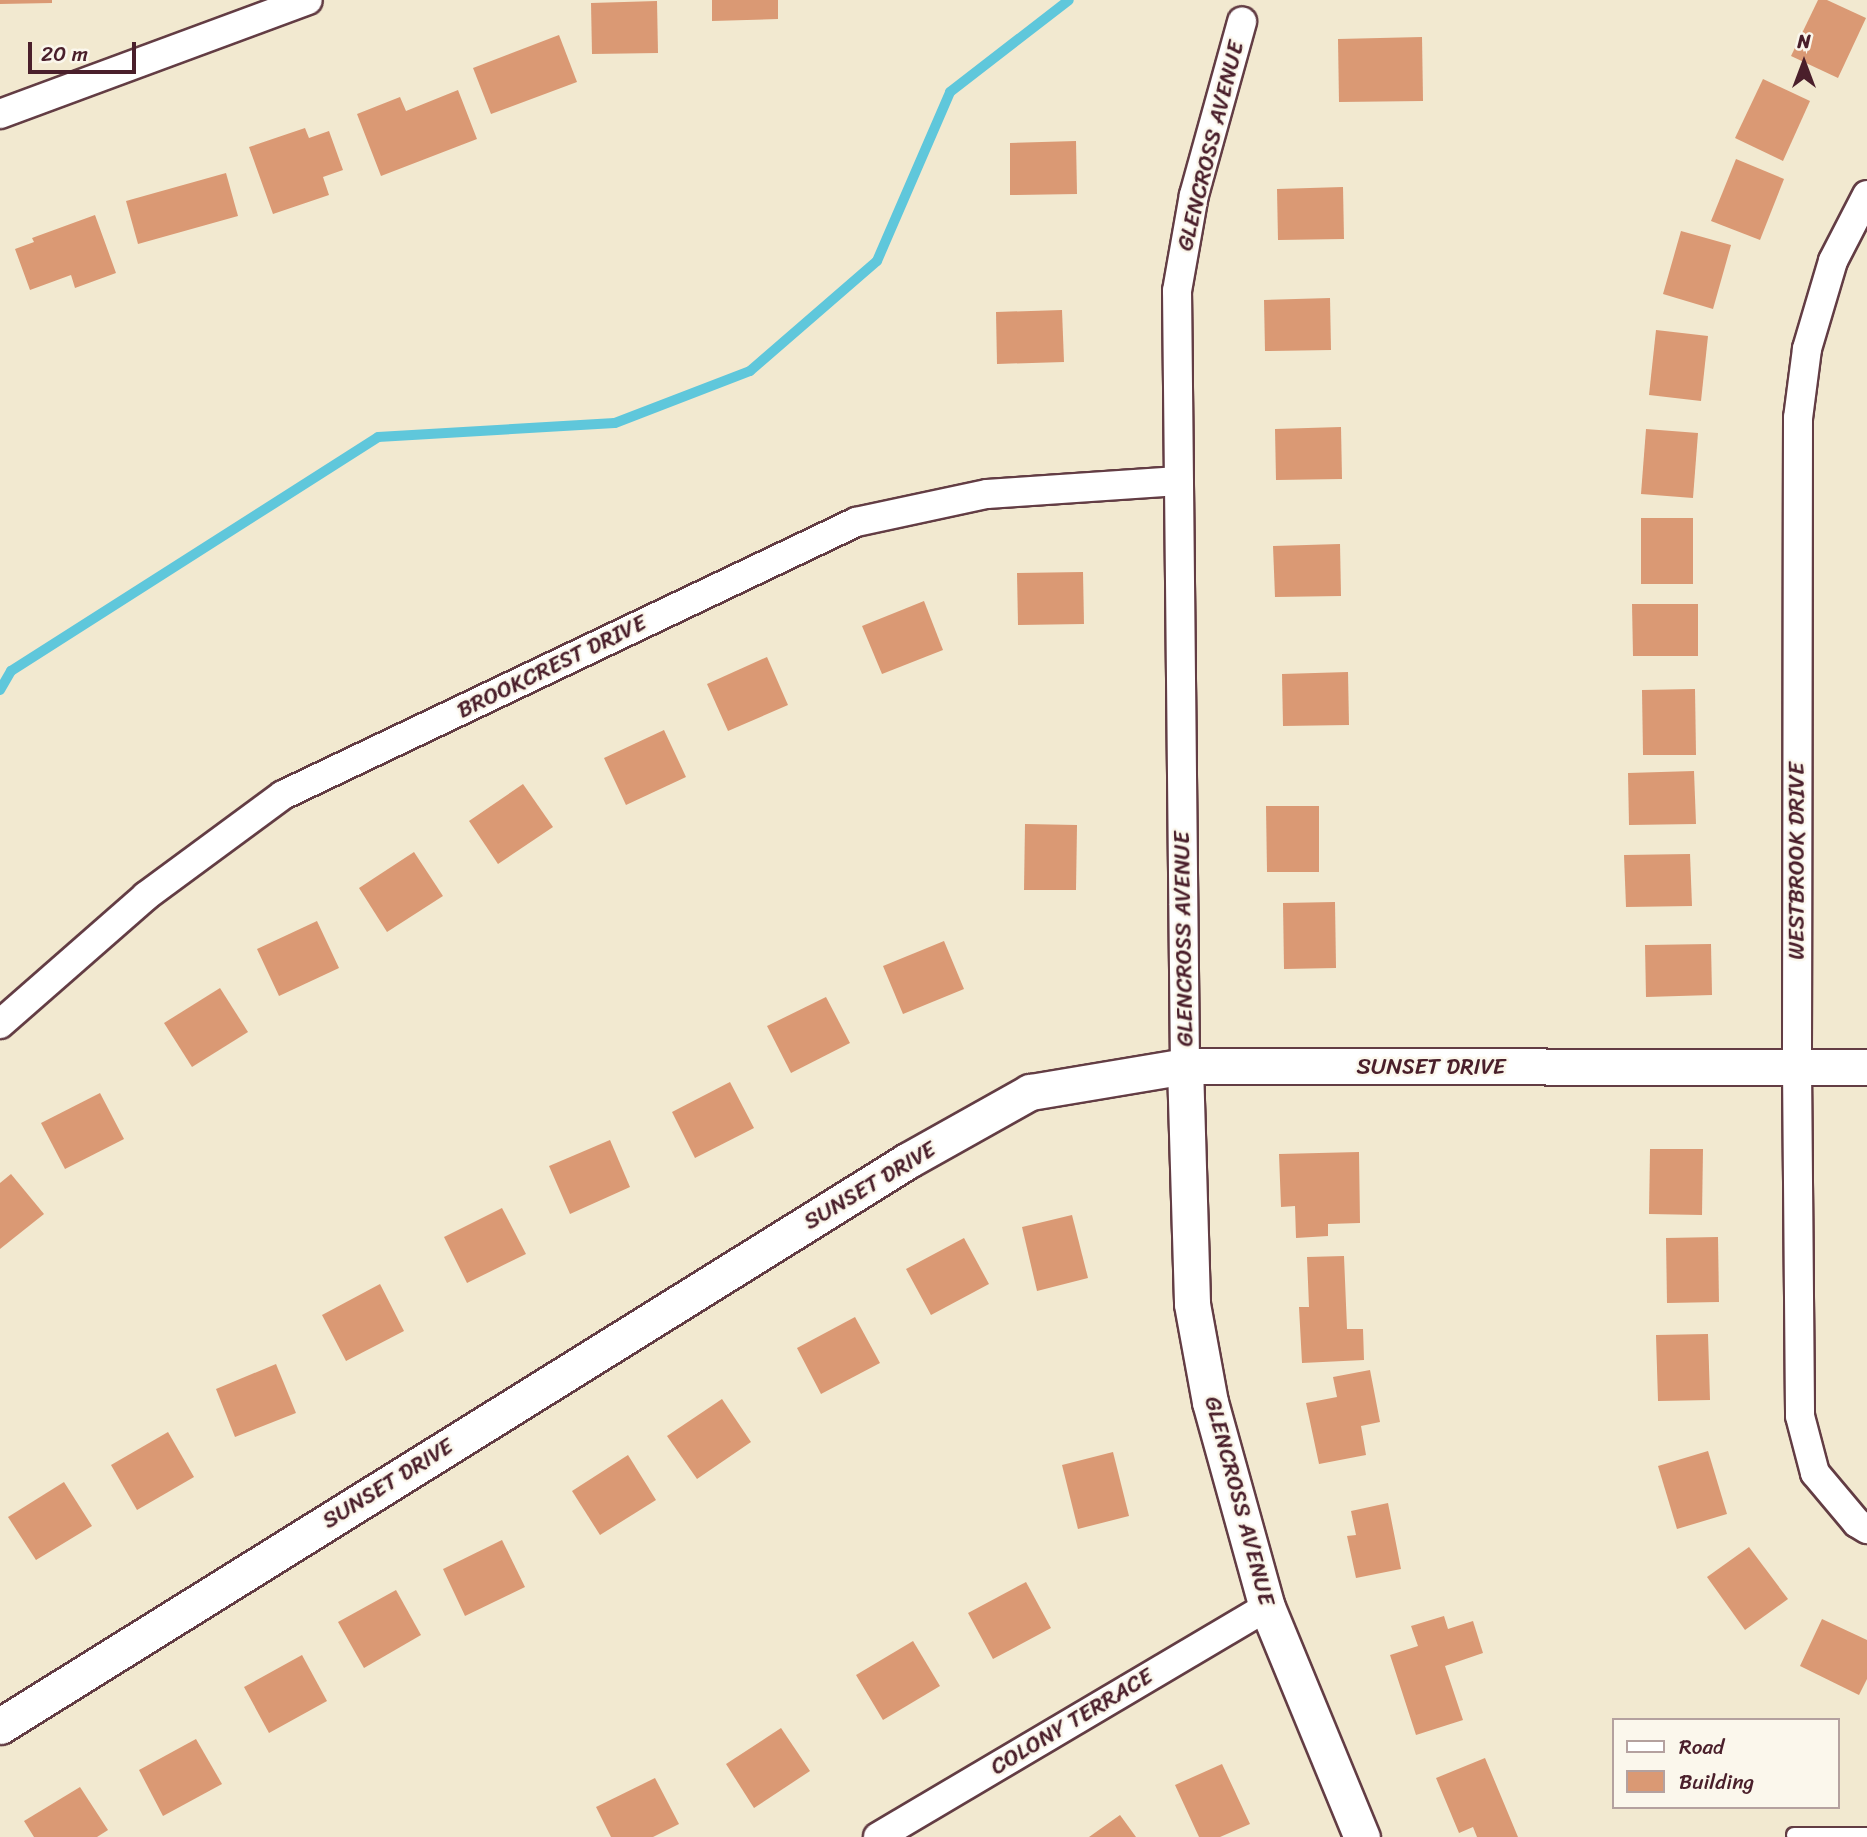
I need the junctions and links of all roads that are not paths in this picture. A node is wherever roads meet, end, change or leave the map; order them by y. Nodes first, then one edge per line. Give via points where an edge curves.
1 (308, 0) edge
2 (1242, 22) dead end
3 (0, 114) edge
4 (1867, 195) edge
5 (1179, 481) junction
6 (0, 1024) edge
7 (1185, 1066) junction
8 (1867, 1066) edge
9 (1797, 1067) junction
10 (1862, 1526) edge
11 (1267, 1607) junction
12 (0, 1726) edge
13 (1794, 1835) dead end
14 (1867, 1835) edge
15 (878, 1837) edge
16 (1362, 1837) edge

1 - 3 street
2 - 5 street, GLENCROSS AVENUE via 1194,195 1177,291
4 - 9 street, WESTBROOK DRIVE via 1833,261 1807,349 1798,418
5 - 6 street, BROOKCREST DRIVE via 987,494 856,522 283,795 146,896
5 - 7 street, GLENCROSS AVENUE
7 - 9 street, SUNSET DRIVE
7 - 11 street, GLENCROSS AVENUE via 1192,1304 1210,1402
7 - 12 street, SUNSET DRIVE via 1030,1092 884,1176
8 - 9 street, SUNSET DRIVE
9 - 10 street, WESTBROOK DRIVE via 1800,1416 1815,1473
11 - 15 street, COLONY TERRACE
11 - 16 street, GLENCROSS AVENUE
13 - 14 lane

